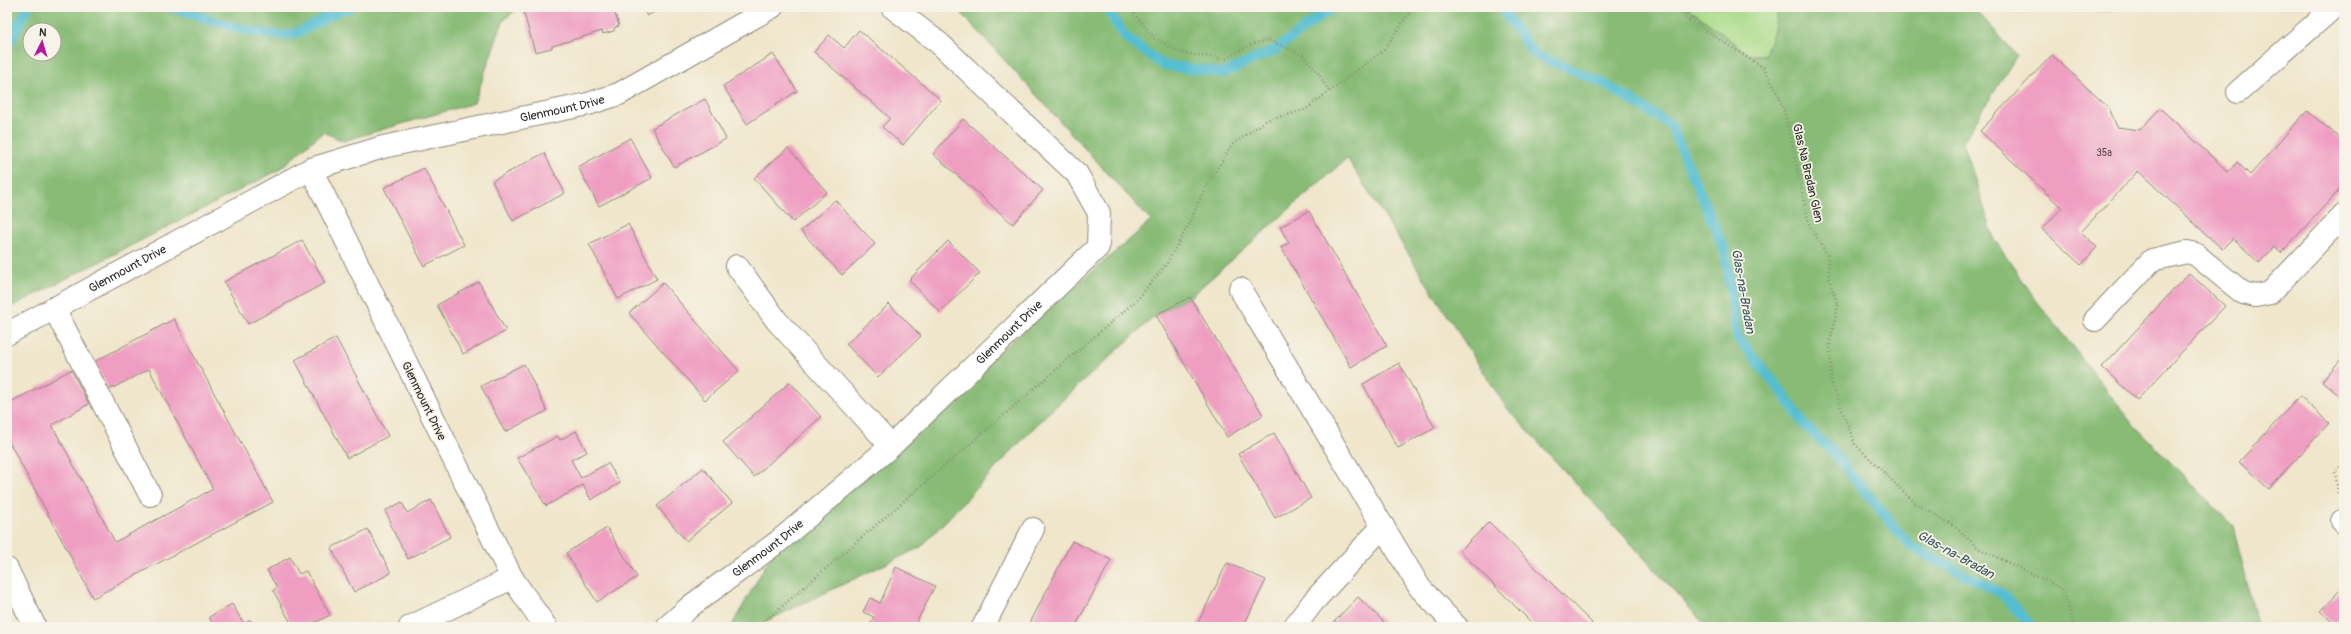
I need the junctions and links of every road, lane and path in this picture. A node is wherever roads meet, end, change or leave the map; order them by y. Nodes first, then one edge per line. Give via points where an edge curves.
1 (772, 7) edge
2 (892, 7) edge
3 (1129, 7) edge
4 (1411, 7) edge
5 (1680, 7) edge
6 (2334, 7) edge
7 (1329, 92) junction
8 (2238, 92) dead end
9 (311, 169) junction
10 (2344, 215) edge
11 (737, 266) dead end
12 (1240, 289) dead end
13 (54, 308) junction
14 (2095, 320) dead end
15 (7, 334) edge
16 (891, 446) junction
17 (150, 495) dead end
18 (1383, 526) junction
19 (1033, 529) dead end
20 (7, 569) edge
21 (512, 578) junction
22 (35, 627) edge
23 (410, 627) edge
24 (546, 627) edge
25 (667, 627) edge
26 (758, 627) edge
27 (983, 627) edge
28 (1294, 627) edge
29 (1457, 627) edge
30 (2075, 627) edge

1 - 9 street, Glenmount Drive via 619,94 588,104 383,147
2 - 16 street, Glenmount Drive via 940,44 1077,174 1099,213 1098,247
3 - 7 path via 1154,38 1182,53 1226,59 1251,44 1269,40 1303,55 1319,74
4 - 7 path via 1384,50
5 - 30 path, Glas Na Bradan Glen via 1686,18 1764,68 1779,96 1788,126 1808,224 1828,256 1829,279 1838,306 1830,342 1831,381 1855,444 1915,503 1953,524 1978,548 2062,589
6 - 8 street
7 - 26 path via 1305,110 1267,120 1232,146 1204,190 1167,263 1138,299
9 - 13 street, Glenmount Drive
9 - 21 street, Glenmount Drive
10 - 14 street via 2270,294 2256,296 2243,293 2195,254 2187,252 2152,260
11 - 16 street via 777,321
12 - 18 street
13 - 15 street, Glenmount Drive
13 - 17 street
16 - 25 street, Glenmount Drive via 779,541 692,605
18 - 28 street
18 - 29 street via 1420,588
19 - 27 street
20 - 22 street
21 - 23 street
21 - 24 street, Glenmount Drive

